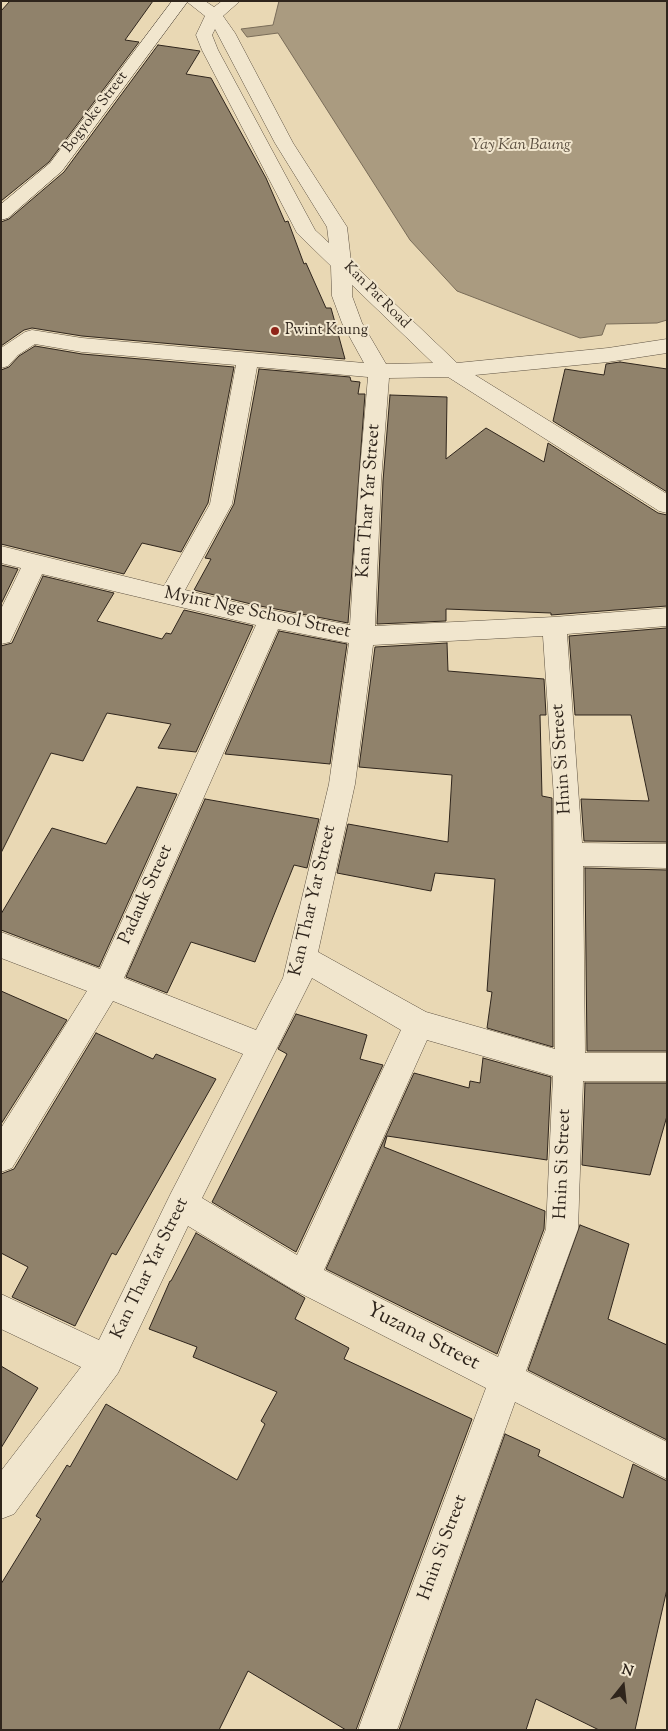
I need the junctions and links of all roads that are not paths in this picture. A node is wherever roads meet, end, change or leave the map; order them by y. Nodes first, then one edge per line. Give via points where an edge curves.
1 (180, 1) edge
2 (194, 1) edge
3 (232, 1) edge
4 (214, 15) junction
5 (1, 214) edge
6 (341, 264) junction
7 (667, 346) edge
8 (248, 359) junction
9 (1, 361) edge
10 (452, 370) junction
11 (379, 371) junction
12 (667, 505) edge
13 (1, 554) edge
14 (35, 564) junction
15 (170, 596) junction
16 (667, 617) edge
17 (270, 620) junction
18 (554, 626) junction
19 (1, 635) edge
20 (362, 636) junction
21 (569, 854) junction
22 (667, 856) edge
23 (1, 945) edge
24 (303, 958) junction
25 (107, 984) junction
26 (419, 1024) junction
27 (262, 1047) junction
28 (570, 1067) junction
29 (667, 1067) edge
30 (1, 1157) edge
31 (182, 1204) junction
32 (304, 1277) junction
33 (1, 1311) edge
34 (106, 1361) junction
35 (506, 1381) junction
36 (667, 1461) edge
37 (1, 1501) edge
38 (377, 1730) edge

1 - 5 street, Bogyoke Street via 56,167
2 - 4 street
3 - 4 street
4 - 6 street, Kan Pat Road via 227,33 284,143 337,227
4 - 6 street via 204,35 210,50 307,233
6 - 10 street, Kan Pat Road
6 - 11 street via 342,296 352,323
7 - 10 street
8 - 9 street via 32,337 11,350
8 - 11 street
8 - 15 street via 221,504
10 - 11 street
10 - 12 street, Kan Pat Road
11 - 20 street, Kan Thar Yar Street
13 - 14 street, Myint Nge School Street
14 - 15 street, Myint Nge School Street
14 - 19 street
15 - 17 street, Myint Nge School Street
16 - 18 street, Myint Nge School Street
17 - 20 street, Myint Nge School Street
17 - 25 street, Padauk Street
18 - 20 street, Myint Nge School Street
18 - 21 street, Hnin Si Street
20 - 24 street, Kan Thar Yar Street via 342,784
21 - 22 street
21 - 28 street, Hnin Si Street
23 - 25 street
24 - 26 street
24 - 27 street, Kan Thar Yar Street via 297,980
25 - 27 street
25 - 30 street, Padauk Street
26 - 28 street
26 - 32 street
27 - 31 street, Kan Thar Yar Street
28 - 29 street
28 - 35 street, Hnin Si Street via 562,1229
31 - 32 street, Yuzana Street
31 - 34 street, Kan Thar Yar Street
32 - 35 street, Yuzana Street
33 - 34 street
34 - 37 street, Kan Thar Yar Street
35 - 36 street, Yuzana Street
35 - 38 street, Hnin Si Street

